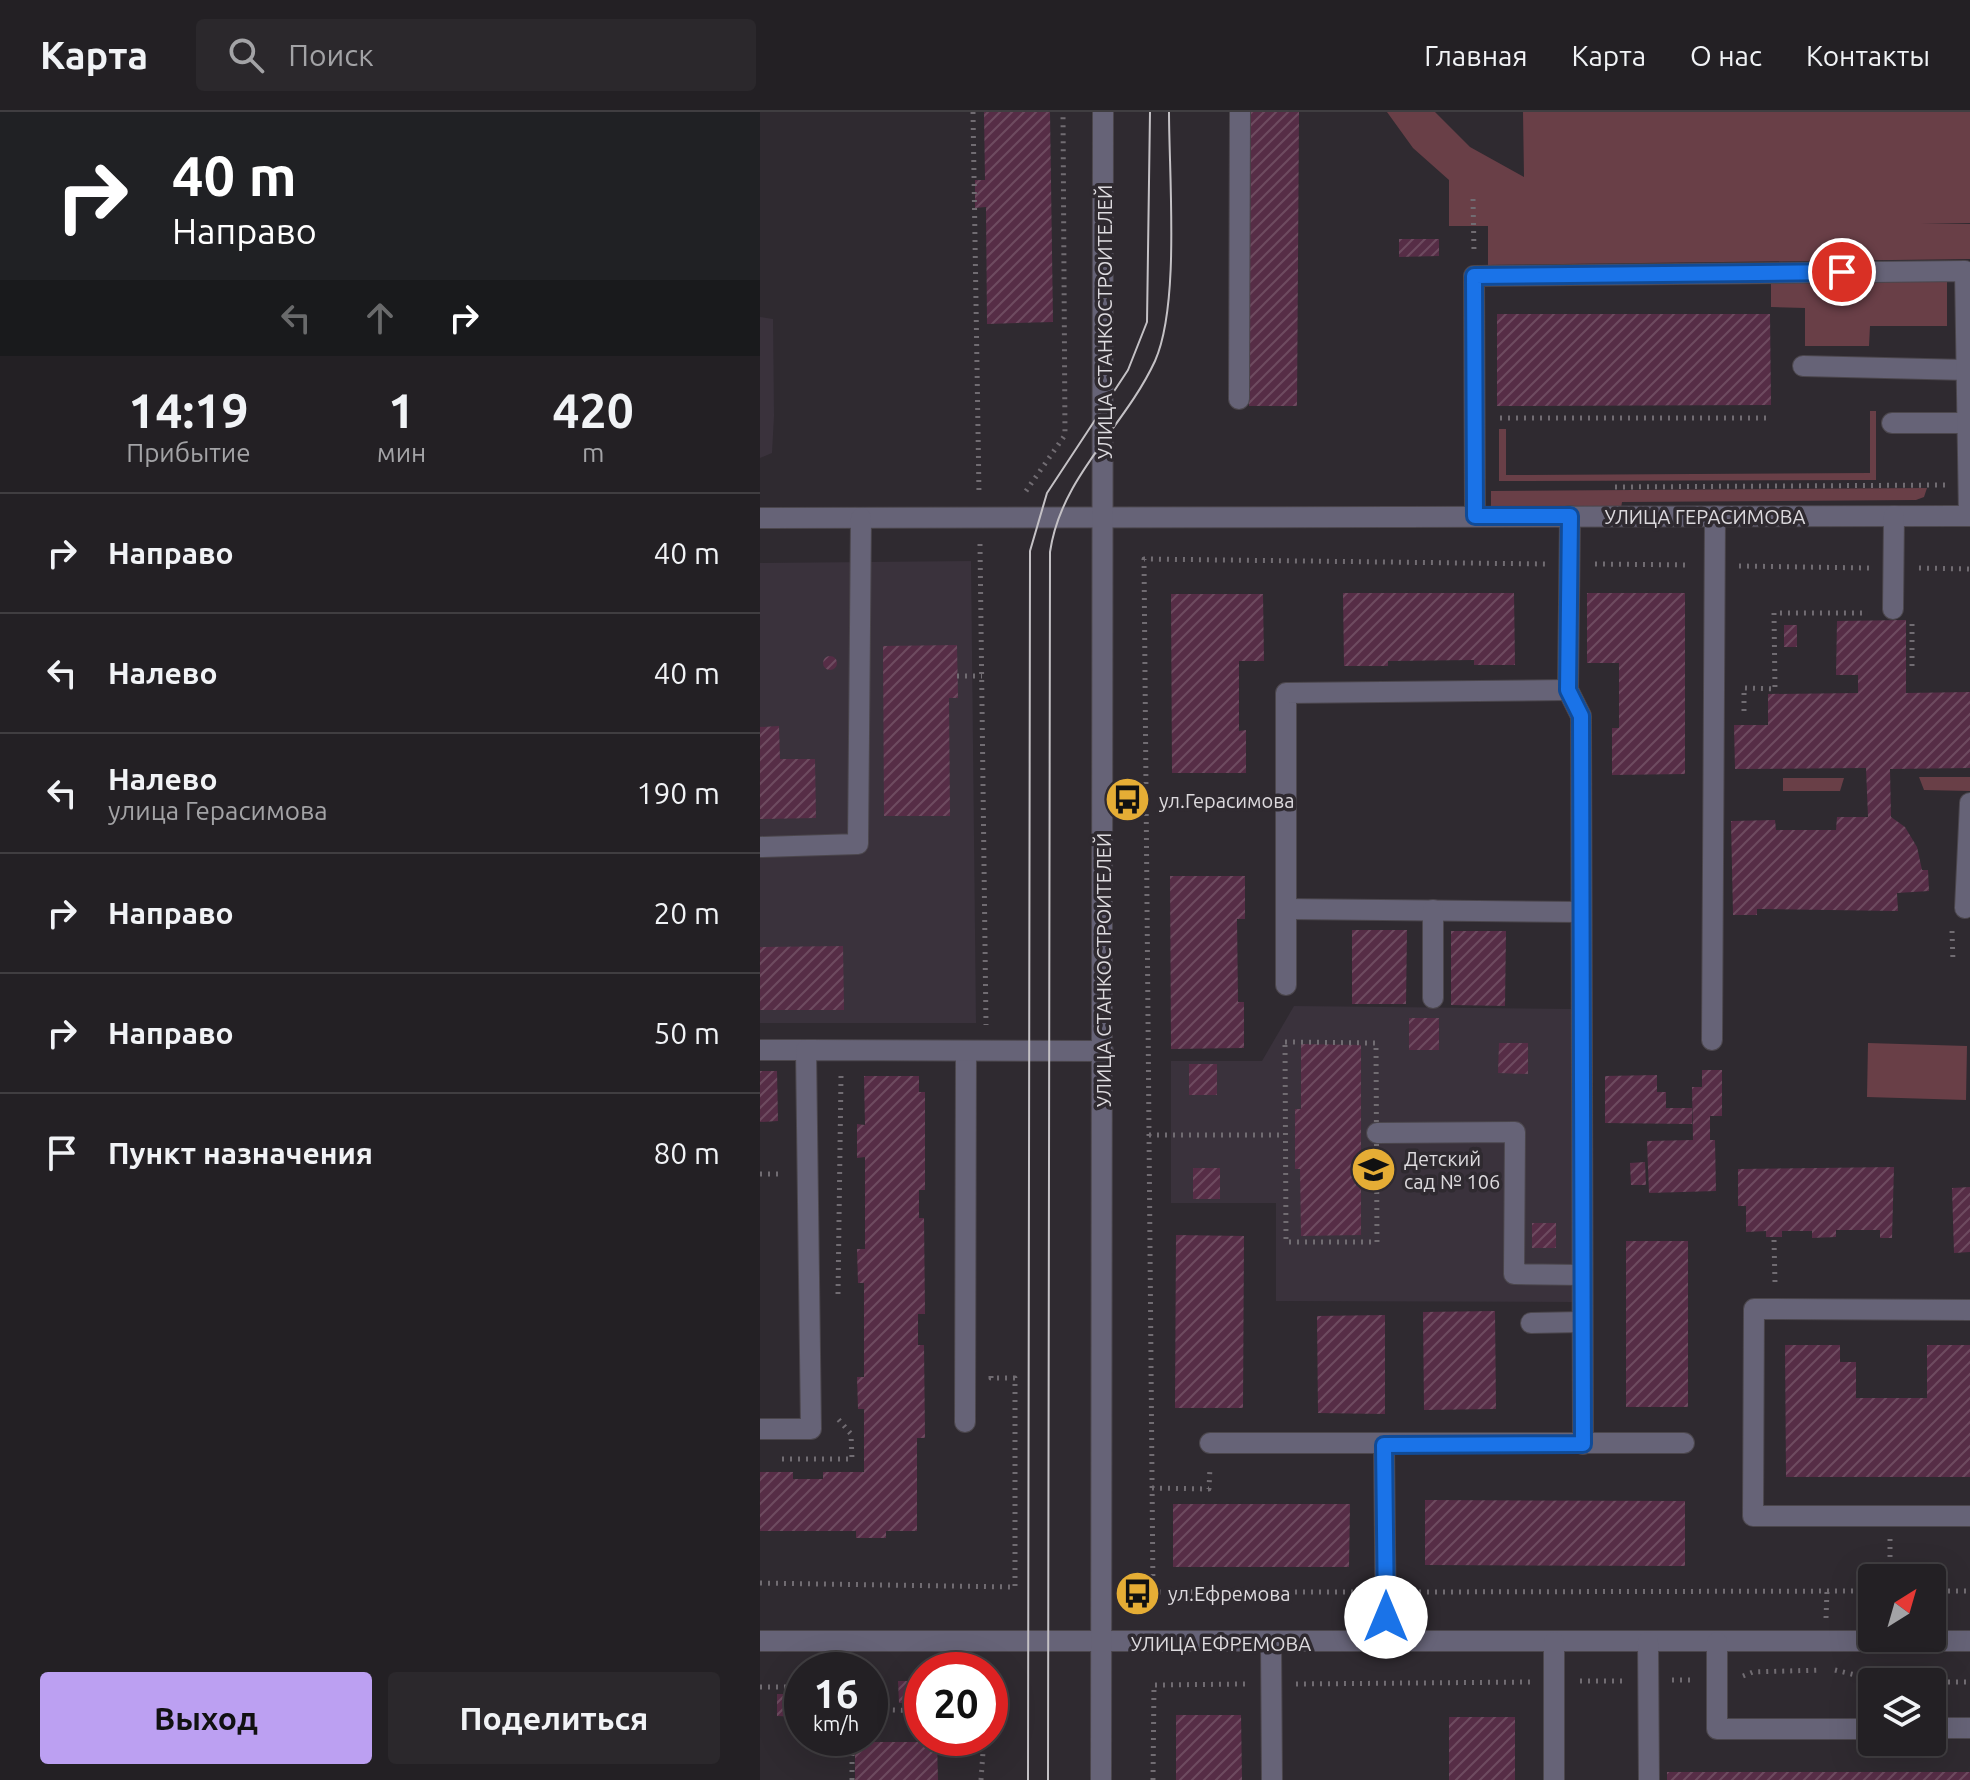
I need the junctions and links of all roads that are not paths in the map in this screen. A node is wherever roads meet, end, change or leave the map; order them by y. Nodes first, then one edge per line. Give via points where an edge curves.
1 (1103, 112) edge
2 (1240, 112) edge
3 (1803, 366) dead end
4 (1967, 370) junction
5 (1239, 399) dead end
6 (1892, 423) dead end
7 (1968, 423) edge
8 (1968, 484) edge
9 (1475, 516) junction
10 (1570, 516) junction
11 (1715, 516) junction
12 (1894, 516) junction
13 (1969, 516) edge
14 (1104, 517) junction
15 (760, 518) edge
16 (861, 518) junction
17 (1894, 611) road end
18 (1568, 690) junction
19 (1970, 803) edge
20 (760, 847) edge
21 (1965, 908) dead end
22 (1286, 909) junction
23 (1433, 910) junction
24 (1581, 912) junction
25 (1286, 985) dead end
26 (1433, 998) dead end
27 (1712, 1040) dead end
28 (760, 1050) edge
29 (806, 1050) junction
30 (1103, 1051) junction
31 (976, 1052) junction
32 (1377, 1133) road end
33 (1582, 1275) junction
34 (1970, 1310) edge
35 (1582, 1322) junction
36 (1531, 1323) dead end
37 (965, 1422) dead end
38 (760, 1429) edge
39 (1210, 1443) road end
40 (1684, 1443) dead end
41 (1583, 1444) junction
42 (1384, 1445) junction
43 (1970, 1516) edge
44 (760, 1641) edge
45 (1970, 1641) edge
46 (1271, 1642) junction
47 (1386, 1642) junction
48 (1554, 1642) junction
49 (1648, 1642) junction
50 (1717, 1642) junction
51 (1101, 1643) junction
52 (1946, 1728) edge
53 (1970, 1728) edge
54 (1858, 1729) edge
55 (1101, 1780) edge
56 (1272, 1780) edge
57 (1554, 1780) edge
58 (1649, 1780) edge

1 - 14 street, УЛИЦА СТАНКОСТРОИТЕЛЕЙ
2 - 5 street
3 - 4 street
4 - 7 street
4 - 9 street via 1965,271 1474,276
6 - 7 street
7 - 8 street
8 - 13 street
9 - 10 street, УЛИЦА ГЕРАСИМОВА
9 - 14 street, УЛИЦА ГЕРАСИМОВА
10 - 11 street, УЛИЦА ГЕРАСИМОВА
10 - 18 street
11 - 12 street, УЛИЦА ГЕРАСИМОВА
11 - 27 street
12 - 13 street, УЛИЦА ГЕРАСИМОВА
12 - 17 street
14 - 16 street, УЛИЦА ГЕРАСИМОВА
14 - 30 street, УЛИЦА СТАНКОСТРОИТЕЛЕЙ
15 - 16 street, УЛИЦА ГЕРАСИМОВА
16 - 20 street via 858,844
18 - 22 street via 1286,693
18 - 24 street via 1581,716
19 - 21 street
22 - 23 street
22 - 25 street
23 - 24 street
23 - 26 street
24 - 33 street
28 - 29 street
29 - 31 street
29 - 38 street via 811,1429
30 - 31 street
30 - 51 street, УЛИЦА СТАНКОСТРОИТЕЛЕЙ
31 - 37 street
32 - 33 street via 1515,1132 1514,1274
33 - 35 street
34 - 43 street via 1754,1309 1753,1516
35 - 36 street
35 - 41 street
39 - 42 street
40 - 41 street
41 - 42 street
42 - 47 street
44 - 51 street, УЛИЦА ЕФРЕМОВА
45 - 50 street, УЛИЦА ЕФРЕМОВА
46 - 47 street, УЛИЦА ЕФРЕМОВА
46 - 51 street, УЛИЦА ЕФРЕМОВА
46 - 56 street
47 - 48 street, УЛИЦА ЕФРЕМОВА
48 - 49 street, УЛИЦА ЕФРЕМОВА
48 - 57 street
49 - 50 street, УЛИЦА ЕФРЕМОВА
49 - 58 street
50 - 54 street via 1717,1729
51 - 55 street, УЛИЦА СТАНКОСТРОИТЕЛЕЙ
52 - 53 street

